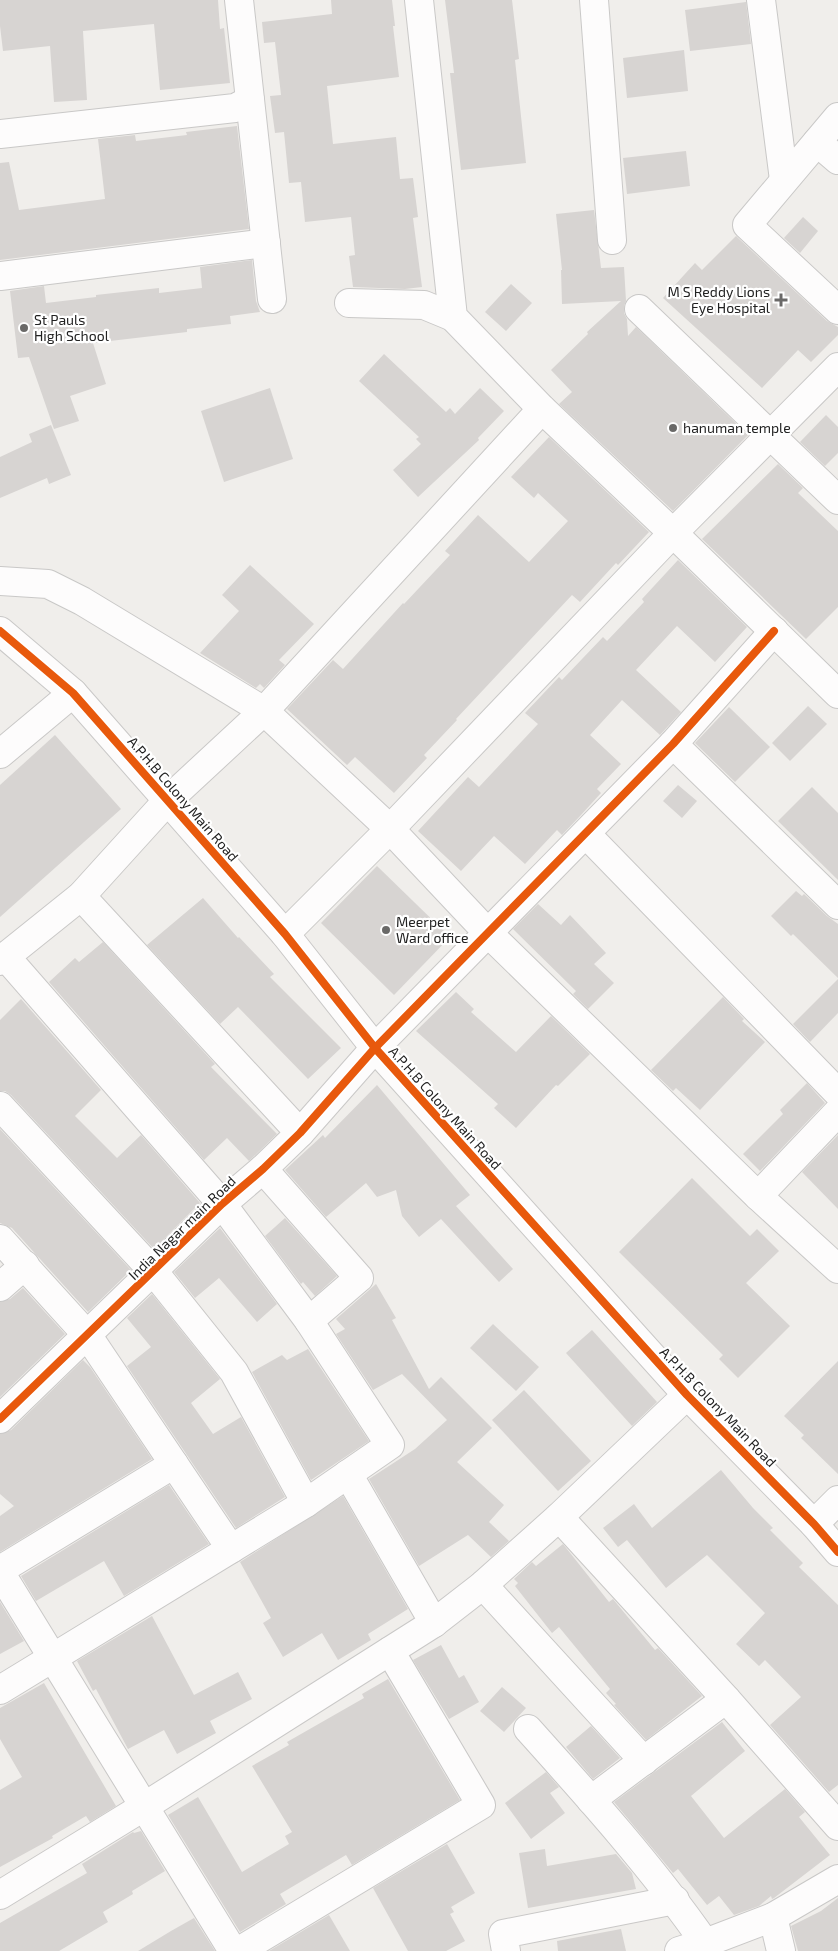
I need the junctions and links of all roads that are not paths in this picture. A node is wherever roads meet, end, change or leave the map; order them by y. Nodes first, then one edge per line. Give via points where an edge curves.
1 (239, 0) edge
2 (419, 0) edge
3 (594, 0) edge
4 (761, 0) edge
5 (250, 100) junction
6 (838, 117) edge
7 (0, 134) edge
8 (817, 142) junction
9 (838, 160) edge
10 (784, 180) junction
11 (612, 240) dead end
12 (266, 243) junction
13 (0, 276) edge
14 (272, 299) dead end
15 (349, 302) dead end
16 (639, 309) dead end
17 (838, 310) edge
18 (452, 317) junction
19 (838, 367) edge
20 (542, 409) junction
21 (770, 436) junction
22 (838, 500) edge
23 (673, 533) junction
24 (0, 581) edge
25 (0, 631) edge
26 (774, 631) junction
27 (73, 693) junction
28 (838, 694) edge
29 (264, 711) junction
30 (673, 744) junction
31 (0, 754) edge
32 (168, 800) junction
33 (390, 829) junction
34 (586, 834) junction
35 (81, 896) junction
36 (838, 905) edge
37 (488, 933) junction
38 (285, 934) junction
39 (3, 958) edge
40 (375, 1048) junction
41 (838, 1092) edge
42 (0, 1106) edge
43 (838, 1112) edge
44 (300, 1133) junction
45 (263, 1169) junction
46 (758, 1196) junction
47 (222, 1204) junction
48 (0, 1239) edge
49 (24, 1265) junction
50 (838, 1269) edge
51 (154, 1272) junction
52 (0, 1287) edge
53 (309, 1321) junction
54 (88, 1336) junction
55 (686, 1395) junction
56 (0, 1419) edge
57 (174, 1464) junction
58 (348, 1474) junction
59 (838, 1500) edge
60 (306, 1503) junction
61 (559, 1517) junction
62 (814, 1524) junction
63 (231, 1549) junction
64 (838, 1552) edge
65 (0, 1571) edge
66 (483, 1585) junction
67 (434, 1623) junction
68 (390, 1651) junction
69 (52, 1657) junction
70 (0, 1690) edge
71 (726, 1699) junction
72 (528, 1729) dead end
73 (644, 1761) junction
74 (591, 1800) junction
75 (145, 1806) junction
76 (838, 1826) edge
77 (838, 1879) edge
78 (0, 1895) edge
79 (675, 1900) junction
80 (773, 1917) junction
81 (705, 1943) junction
82 (233, 1951) edge
83 (239, 1951) edge
84 (506, 1951) edge
85 (679, 1951) edge
86 (781, 1951) edge

1 - 5 street
2 - 18 street
3 - 11 street
4 - 10 street
5 - 7 street via 235,108
5 - 12 street
6 - 8 street
8 - 9 street
8 - 10 street
10 - 17 street via 747,225
12 - 13 street
12 - 14 street
15 - 18 street via 424,304
16 - 21 street
18 - 20 street
19 - 21 street
20 - 23 street
20 - 29 street
21 - 22 street
21 - 23 street
23 - 26 street
23 - 33 street
24 - 29 street via 48,584 82,601
25 - 27 street, A.P.H.B Colony Main Road
26 - 28 street
26 - 30 street, India Nagar main Road
27 - 31 street
27 - 32 street, A.P.H.B Colony Main Road
29 - 32 street
29 - 33 street
30 - 34 street, India Nagar main Road
30 - 36 street
32 - 35 street
32 - 38 street, A.P.H.B Colony Main Road
33 - 37 street
33 - 38 street
34 - 37 street, India Nagar main Road
34 - 41 street
35 - 39 street
35 - 44 street
37 - 40 street, India Nagar main Road
37 - 46 street
38 - 40 street, A.P.H.B Colony Main Road
39 - 47 street
40 - 44 street, India Nagar main Road
40 - 55 street, A.P.H.B Colony Main Road
42 - 51 street
43 - 46 street
44 - 45 street, India Nagar main Road
45 - 47 street, India Nagar main Road
45 - 53 street via 359,1278
46 - 50 street
47 - 51 street, India Nagar main Road
47 - 53 street
48 - 49 street
49 - 52 street
49 - 54 street
51 - 54 street, India Nagar main Road
51 - 60 street via 234,1372
53 - 58 street via 390,1445
54 - 56 street, India Nagar main Road
54 - 57 street
55 - 61 street
55 - 62 street, A.P.H.B Colony Main Road
57 - 63 street
57 - 65 street
58 - 60 street
58 - 67 street
59 - 62 street
60 - 63 street
61 - 66 street
61 - 71 street
62 - 64 street, A.P.H.B Colony Main Road
63 - 69 street
65 - 69 street
66 - 67 street
66 - 73 street
67 - 68 street
68 - 75 street
68 - 83 street via 481,1804
69 - 70 street
69 - 75 street
71 - 73 street
71 - 76 street
72 - 74 street
73 - 74 street
74 - 79 street
75 - 78 street
75 - 82 street
77 - 80 street
79 - 81 street
79 - 84 street via 503,1934
80 - 81 street
80 - 86 street
81 - 85 street

